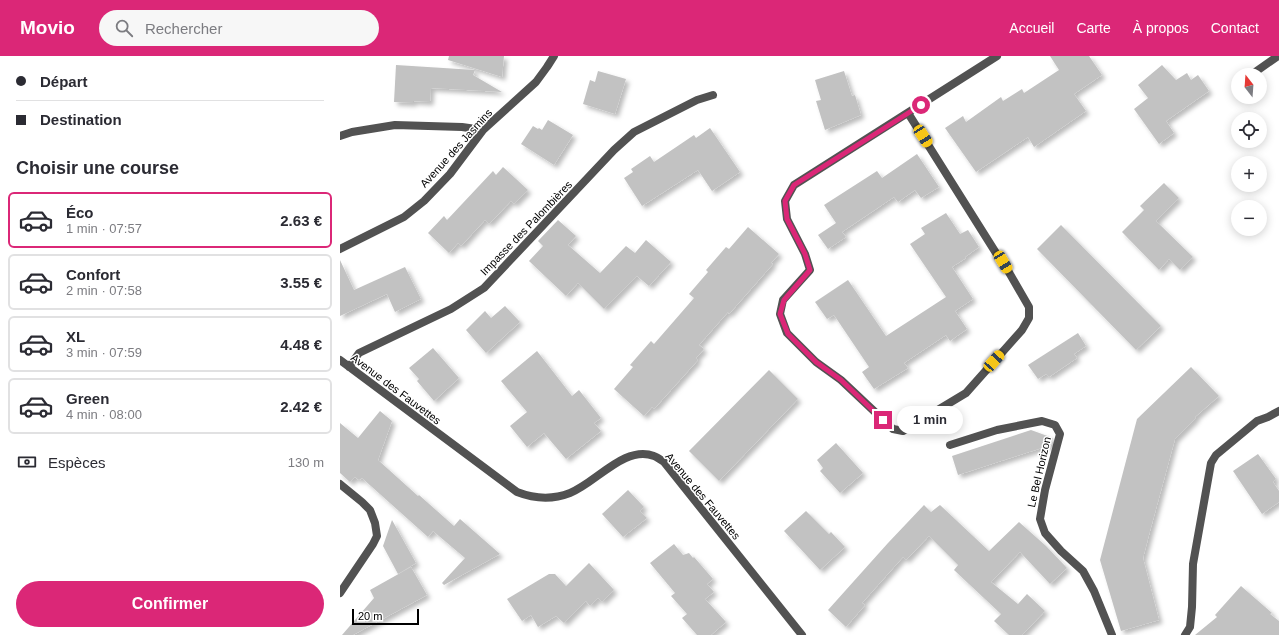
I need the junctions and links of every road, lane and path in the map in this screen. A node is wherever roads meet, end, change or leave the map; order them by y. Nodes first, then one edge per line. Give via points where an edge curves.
1 (554, 56) edge
2 (997, 56) edge
3 (1278, 56) edge
4 (1261, 68) edge
5 (713, 95) dead end
6 (908, 113) junction
7 (484, 130) junction
8 (340, 136) edge
9 (340, 249) edge
10 (340, 360) edge
11 (349, 367) junction
12 (1279, 411) edge
13 (950, 445) dead end
14 (340, 484) edge
15 (340, 592) edge
16 (802, 635) edge
17 (1112, 635) edge
18 (1185, 635) edge

1 - 7 street, Avenue des Jasmins via 536,82
2 - 6 street
3 - 4 street
5 - 11 street, Impasse des Palombières via 696,100 634,132 484,288 451,309 359,353
6 - 6 street via 794,185 785,201 787,219 805,254 810,270 784,300 780,314 788,334 816,362 841,380 893,430 903,431 966,393 1022,330 1029,318 1030,307
7 - 8 street via 395,125
7 - 9 street, Avenue des Jasmins via 450,174 424,201 404,217
10 - 11 street, Avenue des Fauvettes
11 - 16 street, Avenue des Fauvettes via 517,492 527,496 539,499 571,493 624,458 640,453 654,456 664,462
12 - 18 street via 1257,421 1216,455 1211,463 1193,564 1190,627
13 - 17 street, Le Bel Horizon via 997,430 1042,421 1055,425 1060,434 1040,519 1045,533 1083,571
14 - 15 street via 370,510 376,523 377,536

